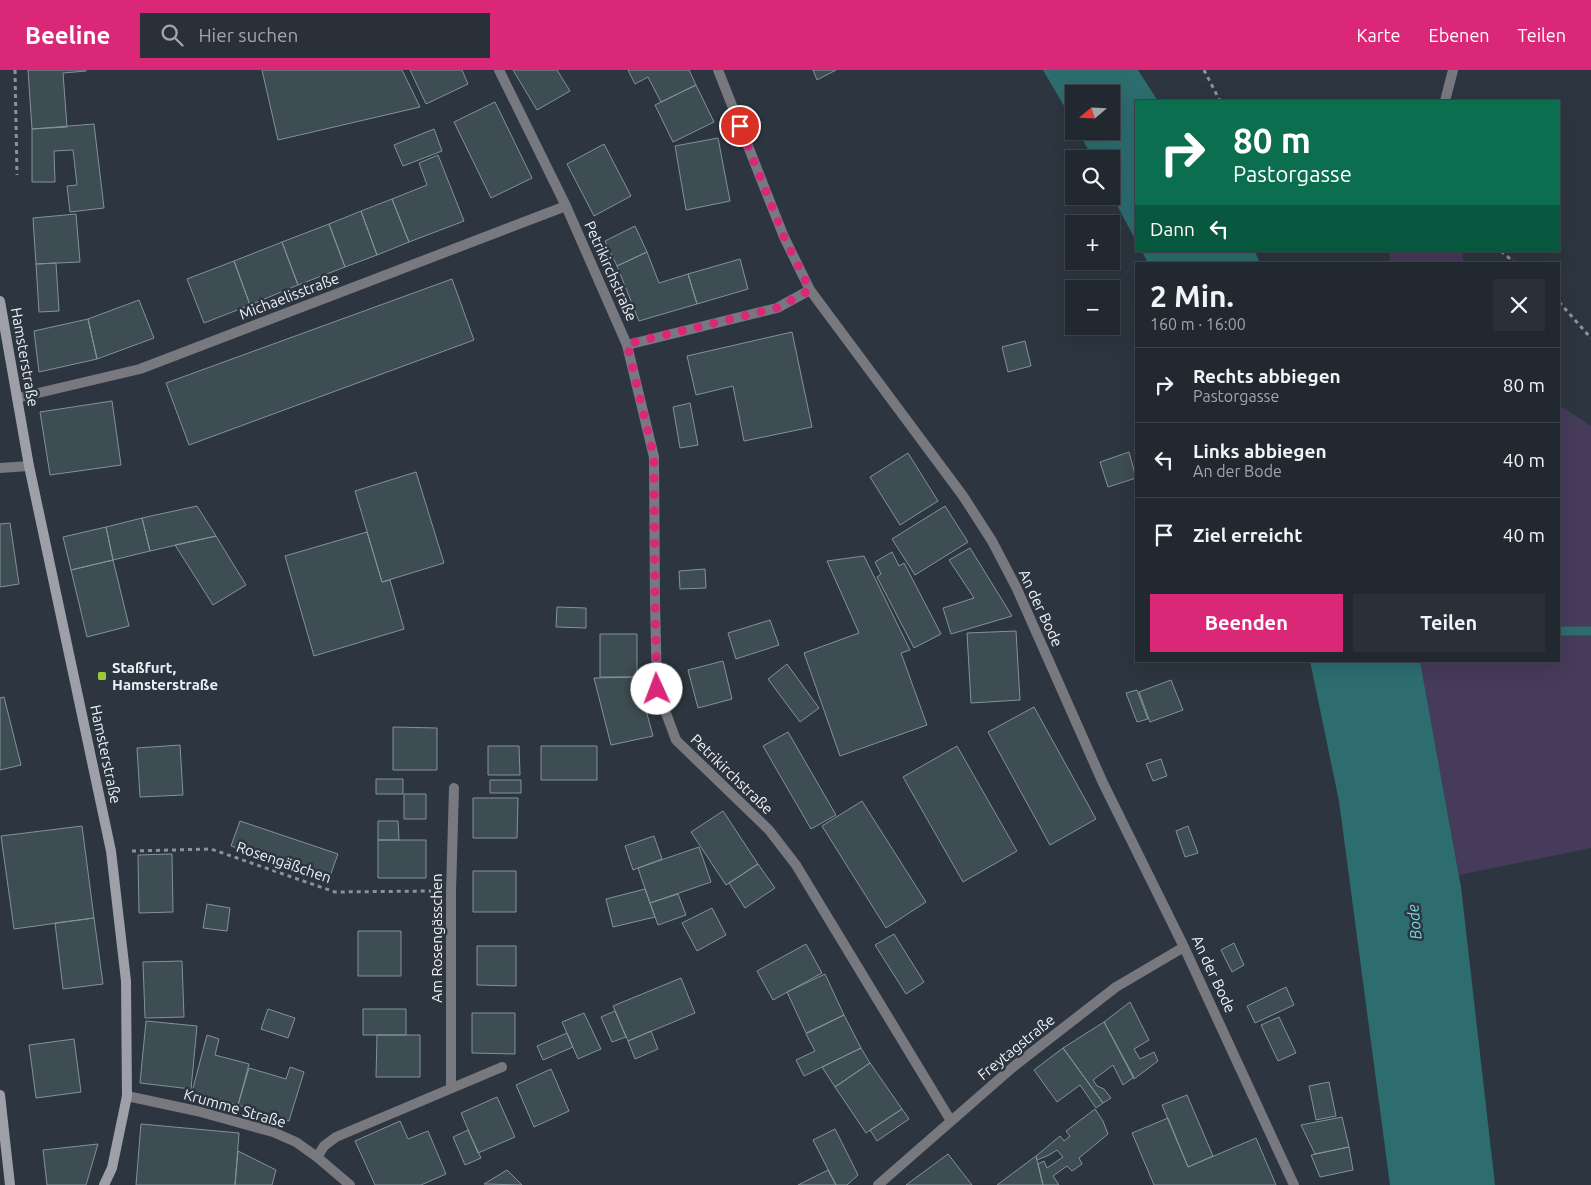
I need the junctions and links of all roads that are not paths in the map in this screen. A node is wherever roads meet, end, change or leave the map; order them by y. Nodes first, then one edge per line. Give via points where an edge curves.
1 (499, 70) edge
2 (718, 70) edge
3 (1453, 70) edge
4 (1445, 100) edge
5 (566, 206) junction
6 (810, 290) junction
7 (0, 301) edge
8 (627, 344) junction
9 (17, 398) junction
10 (29, 466) junction
11 (0, 468) edge
12 (454, 788) dead end
13 (1184, 946) junction
14 (502, 1067) dead end
15 (451, 1087) junction
16 (0, 1095) edge
17 (127, 1096) junction
18 (951, 1121) junction
19 (317, 1157) junction
20 (10, 1185) edge
21 (104, 1185) edge
22 (350, 1185) edge
23 (878, 1185) edge
24 (1294, 1185) edge

1 - 5 street, Petrikirchstraße
2 - 6 street, An der Bode via 784,237
3 - 4 street
5 - 8 street, Petrikirchstraße
5 - 9 street, Michaelisstraße via 140,369
6 - 8 street via 777,308
6 - 13 street, An der Bode via 963,496 992,542 1017,589 1103,783
7 - 9 street, Hamsterstraße
8 - 18 street, Petrikirchstraße via 654,457 657,689 676,740 770,830 796,865
9 - 10 street, Hamsterstraße
10 - 11 street
10 - 17 street, Hamsterstraße via 111,851 126,981
12 - 15 street, Am Rosengässchen
13 - 18 street, Freytagstraße via 1116,987 1013,1067
13 - 24 street, An der Bode
14 - 15 street
15 - 19 street via 336,1136
16 - 20 street
17 - 19 street, Krumme Straße via 273,1132 296,1142
17 - 21 street, Hamsterstraße via 112,1168
18 - 23 street, Freytagstraße
19 - 22 street, Krumme Straße

